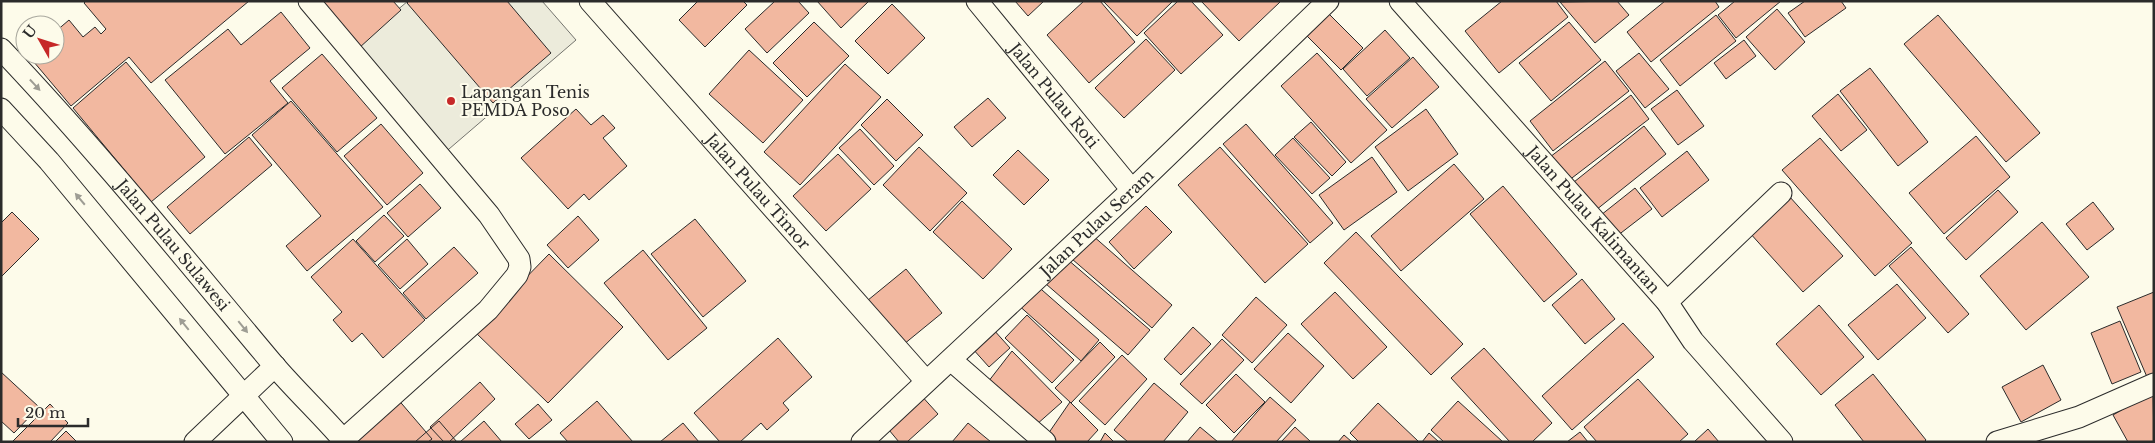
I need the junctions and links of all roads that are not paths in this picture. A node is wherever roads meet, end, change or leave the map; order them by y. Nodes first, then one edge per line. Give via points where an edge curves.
1 (309, 1) edge
2 (590, 1) edge
3 (977, 1) edge
4 (1328, 1) edge
5 (1400, 1) edge
6 (1, 49) edge
7 (1, 109) edge
8 (1132, 190) junction
9 (1781, 193) dead end
10 (1667, 302) junction
11 (951, 360) junction
12 (274, 366) junction
13 (926, 381) junction
14 (2154, 384) edge
15 (242, 396) junction
16 (344, 441) edge
17 (195, 442) edge
18 (282, 442) edge
19 (862, 442) edge
20 (1044, 442) edge
21 (1782, 442) edge
22 (1997, 442) edge

1 - 16 street via 489,215 519,259 520,267 518,275 488,310
2 - 13 street, Jalan Pulau Timor
3 - 8 street, Jalan Pulau Roti
4 - 8 street, Jalan Pulau Seram
5 - 10 street, Jalan Pulau Kalimantan
6 -> 12 street, Jalan Pulau Sulawesi via 186,257
15 -> 7 street via 55,168
8 - 11 street, Jalan Pulau Seram
9 - 10 street
10 - 21 street, Jalan Pulau Kalimantan via 1693,341
11 - 13 street, Jalan Pulau Seram
11 - 20 street
12 - 15 street
12 - 16 street, Jalan Pulau Sulawesi
13 - 19 street, Jalan Pulau Seram
14 - 22 street via 2079,417
15 - 17 street
15 - 18 street

